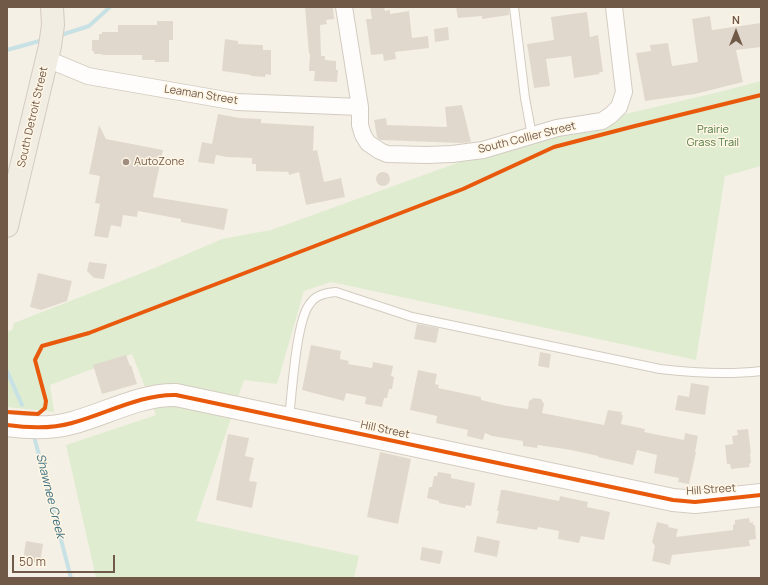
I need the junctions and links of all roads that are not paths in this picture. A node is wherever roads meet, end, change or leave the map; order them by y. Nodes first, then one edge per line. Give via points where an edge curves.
1 (344, 7) edge
2 (514, 7) edge
3 (614, 7) edge
4 (52, 16) edge
5 (49, 53) junction
6 (360, 107) junction
7 (532, 136) junction
8 (7, 226) edge
9 (761, 371) edge
10 (289, 419) junction
11 (7, 425) edge
12 (761, 495) edge

1 - 6 street, South Collier Street
2 - 7 lane
3 - 7 street, South Collier Street via 624,92 619,107 602,121 557,128
4 - 5 main road, South Detroit Street
5 - 6 street, Leaman Street via 88,76 237,102
5 - 8 main road, South Detroit Street
6 - 7 street, South Collier Street via 363,135 368,143 387,154 470,152
9 - 10 lane via 698,373 660,369 412,317 336,292 318,296 309,303 304,313
10 - 11 street, Hill Street via 176,395 164,395 154,396 71,424 25,427
10 - 12 street, Hill Street via 673,500 695,502

